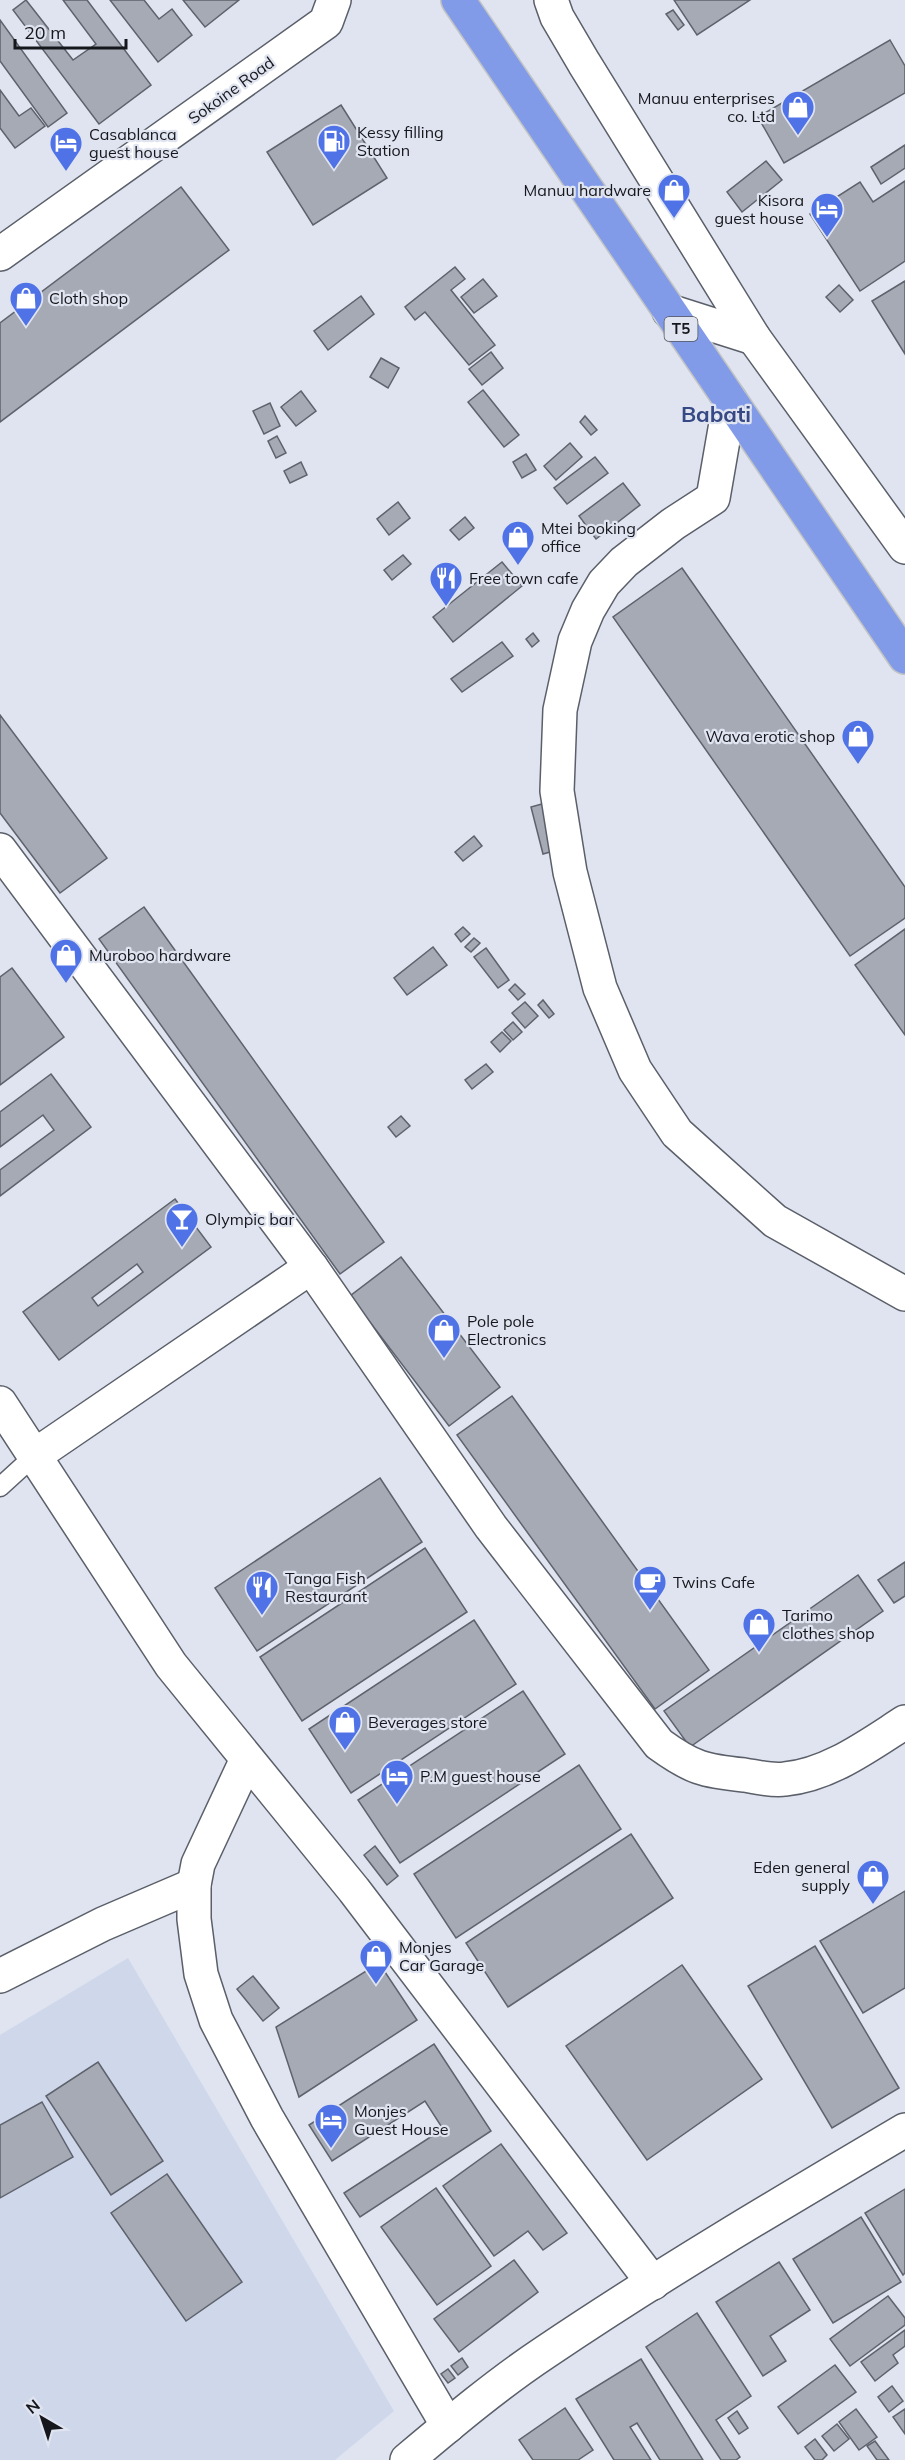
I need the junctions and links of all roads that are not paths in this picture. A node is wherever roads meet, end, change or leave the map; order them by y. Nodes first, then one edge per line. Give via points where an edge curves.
1 (458, 0) edge
2 (551, 0) edge
3 (323, 7) edge
4 (0, 254) edge
5 (669, 311) junction
6 (754, 338) junction
7 (730, 400) junction
8 (905, 547) edge
9 (905, 657) edge
10 (0, 850) edge
11 (311, 1267) junction
12 (905, 1294) edge
13 (0, 1403) edge
14 (34, 1456) junction
15 (0, 1487) edge
16 (905, 1722) edge
17 (247, 1759) junction
18 (194, 1885) junction
19 (0, 1976) edge
20 (905, 2130) edge
21 (653, 2283) junction
22 (448, 2426) junction
23 (407, 2460) edge

1 - 5 highway, T5
2 - 6 street via 584,63
3 - 4 street, Sokoine Road
5 - 6 street
5 - 7 highway, T5
6 - 8 street
7 - 9 highway, T5
7 - 12 street via 714,498 624,562 604,584 575,641 560,710 556,791 570,872 600,988 635,1070 677,1133 775,1221
10 - 11 street
11 - 14 street
11 - 16 street via 491,1527 659,1744 697,1768 785,1780 845,1759
13 - 14 street
14 - 15 lane
14 - 17 street via 171,1665
17 - 18 street via 198,1864
17 - 21 street via 354,1890
18 - 19 street via 103,1924
18 - 22 street via 201,1974 216,2020 267,2118
20 - 21 street
21 - 22 street via 542,2354
22 - 23 street

